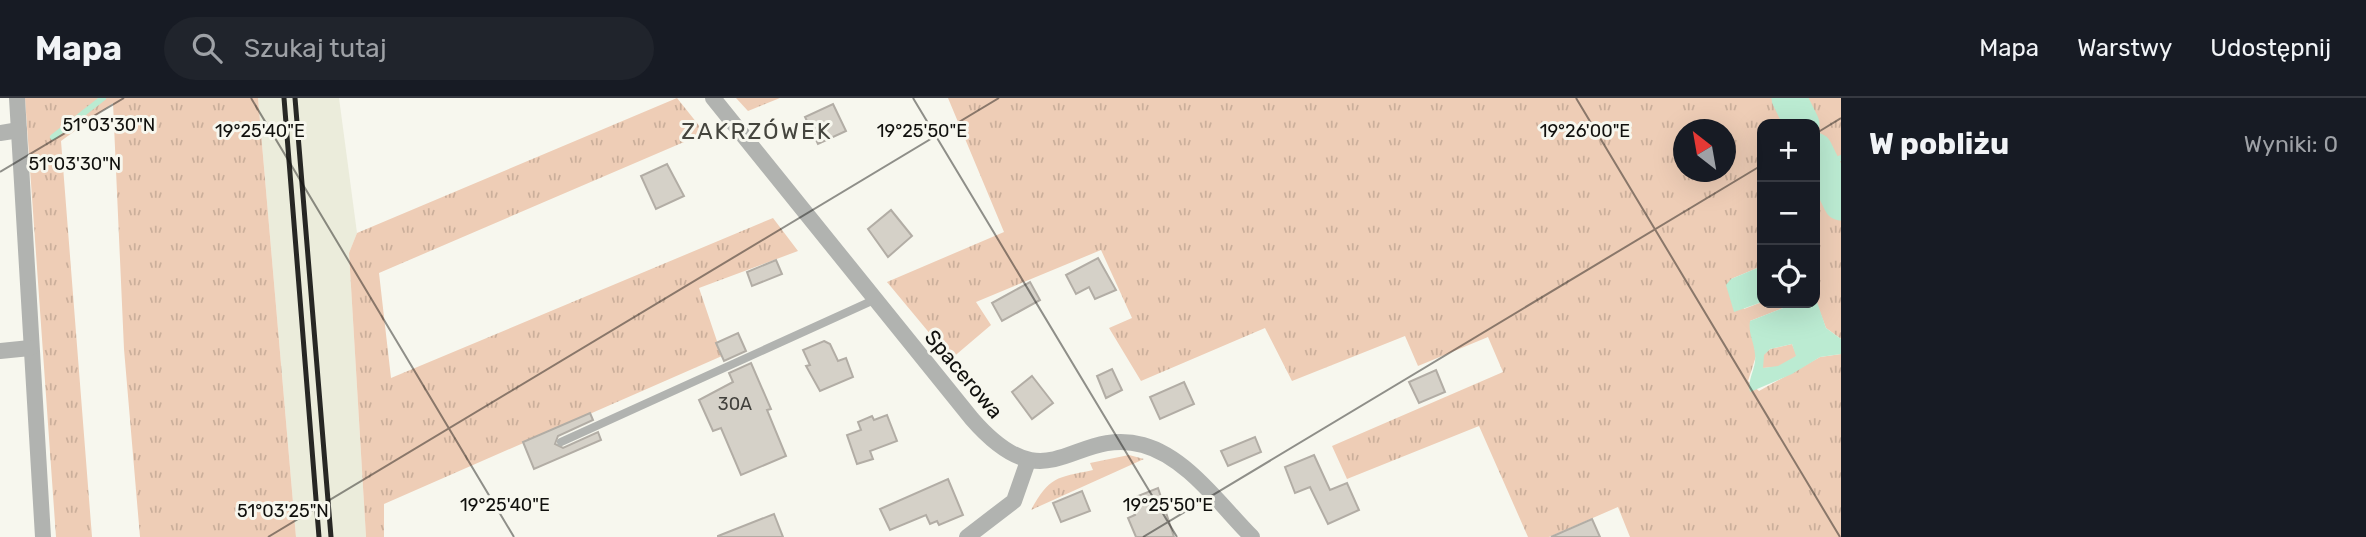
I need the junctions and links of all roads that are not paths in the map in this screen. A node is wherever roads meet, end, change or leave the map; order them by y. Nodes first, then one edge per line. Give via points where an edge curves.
1 (17, 98) edge
2 (713, 98) edge
3 (19, 130) junction
4 (0, 132) edge
5 (876, 299) junction
6 (30, 348) junction
7 (0, 351) edge
8 (561, 442) dead end
9 (1028, 461) junction
10 (43, 537) edge
11 (967, 537) edge
12 (1252, 537) edge

1 - 3 street
2 - 5 street, Spacerowa
3 - 4 street
3 - 6 street
5 - 8 lane
5 - 9 street, Spacerowa via 978,426 996,443
6 - 7 street
6 - 10 street
9 - 11 street via 1014,501
9 - 12 street via 1065,458 1110,443 1143,445 1190,474

